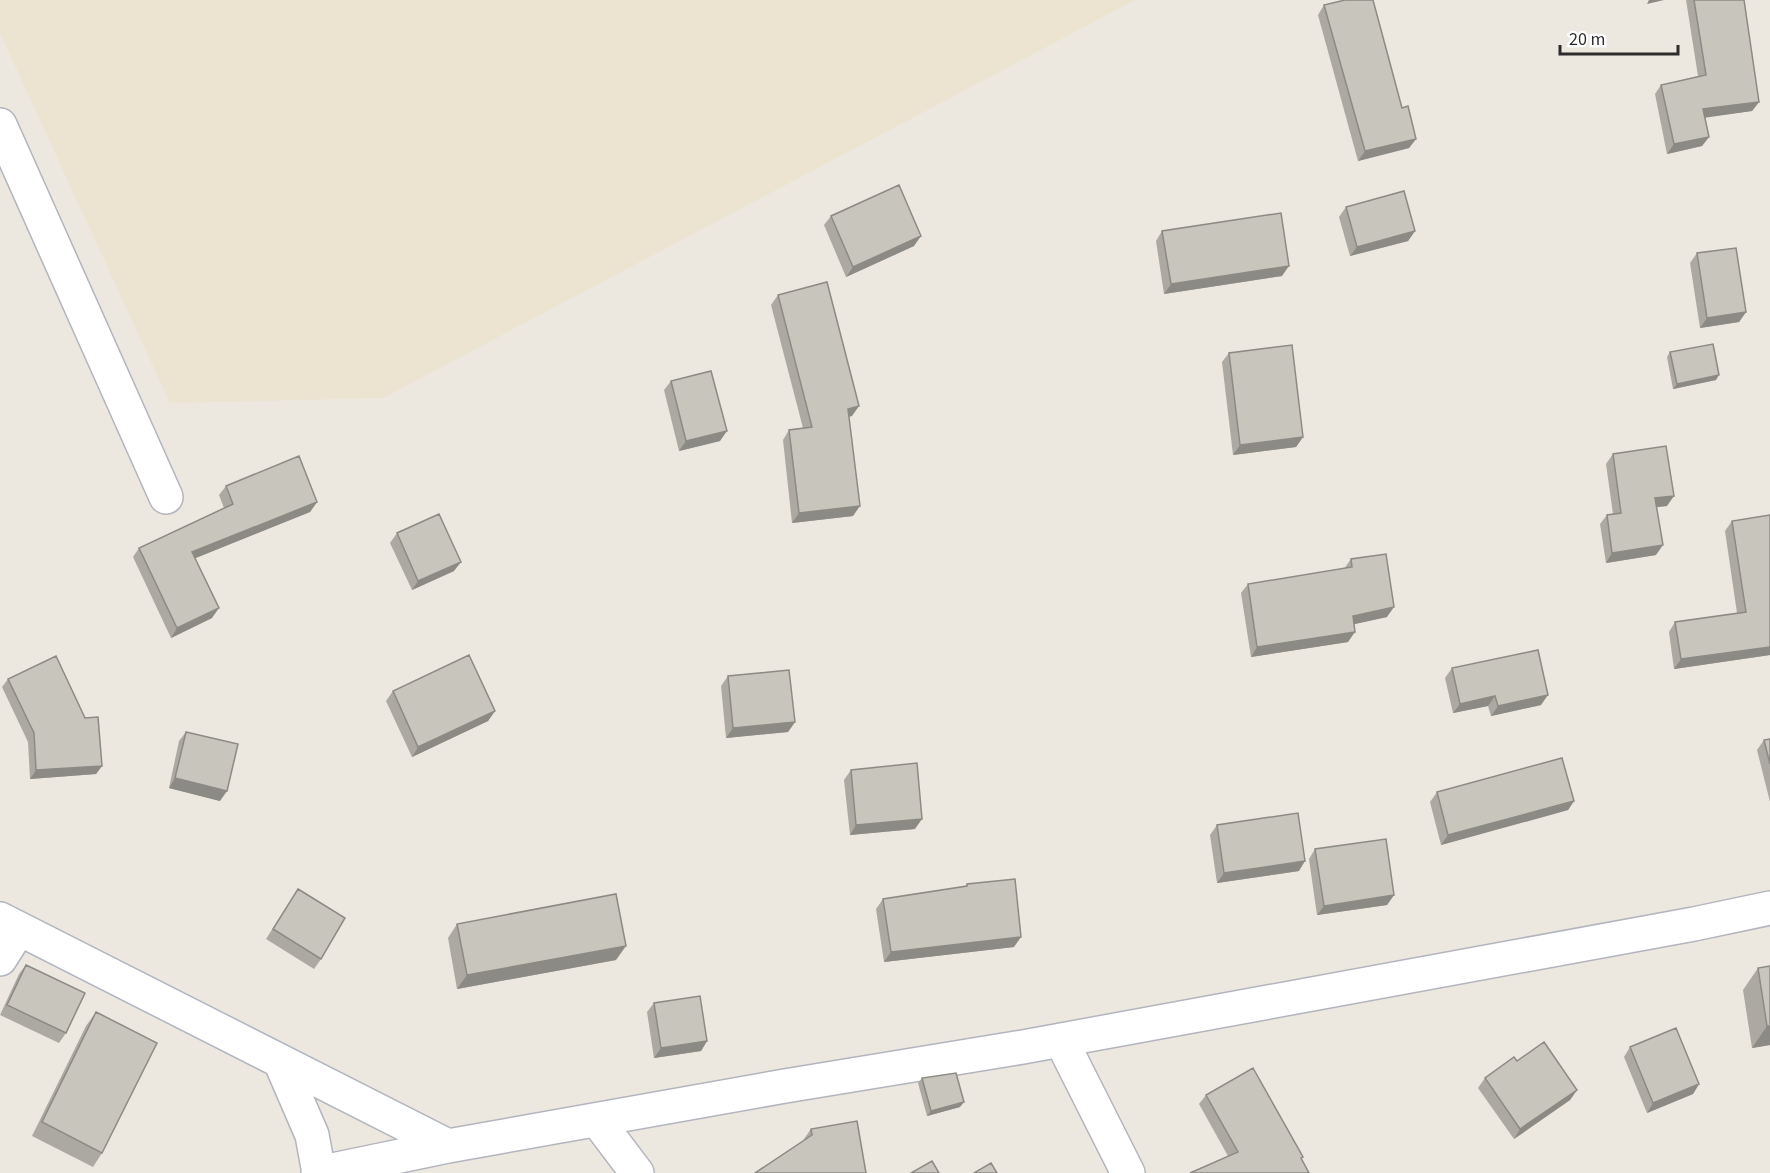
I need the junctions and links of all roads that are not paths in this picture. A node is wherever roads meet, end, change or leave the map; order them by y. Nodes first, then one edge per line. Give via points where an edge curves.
1 (0, 125) edge
2 (166, 497) dead end
3 (1770, 908) edge
4 (9, 924) edge
5 (0, 959) edge
6 (1061, 1040) junction
7 (280, 1061) junction
8 (597, 1120) junction
9 (448, 1146) junction
10 (319, 1173) edge
11 (637, 1173) edge
12 (1128, 1173) edge

1 - 2 street
3 - 6 street
4 - 5 street
4 - 7 street
6 - 8 street
6 - 12 street
7 - 9 street
7 - 10 street via 312,1135
8 - 9 street
8 - 11 street
9 - 10 street

